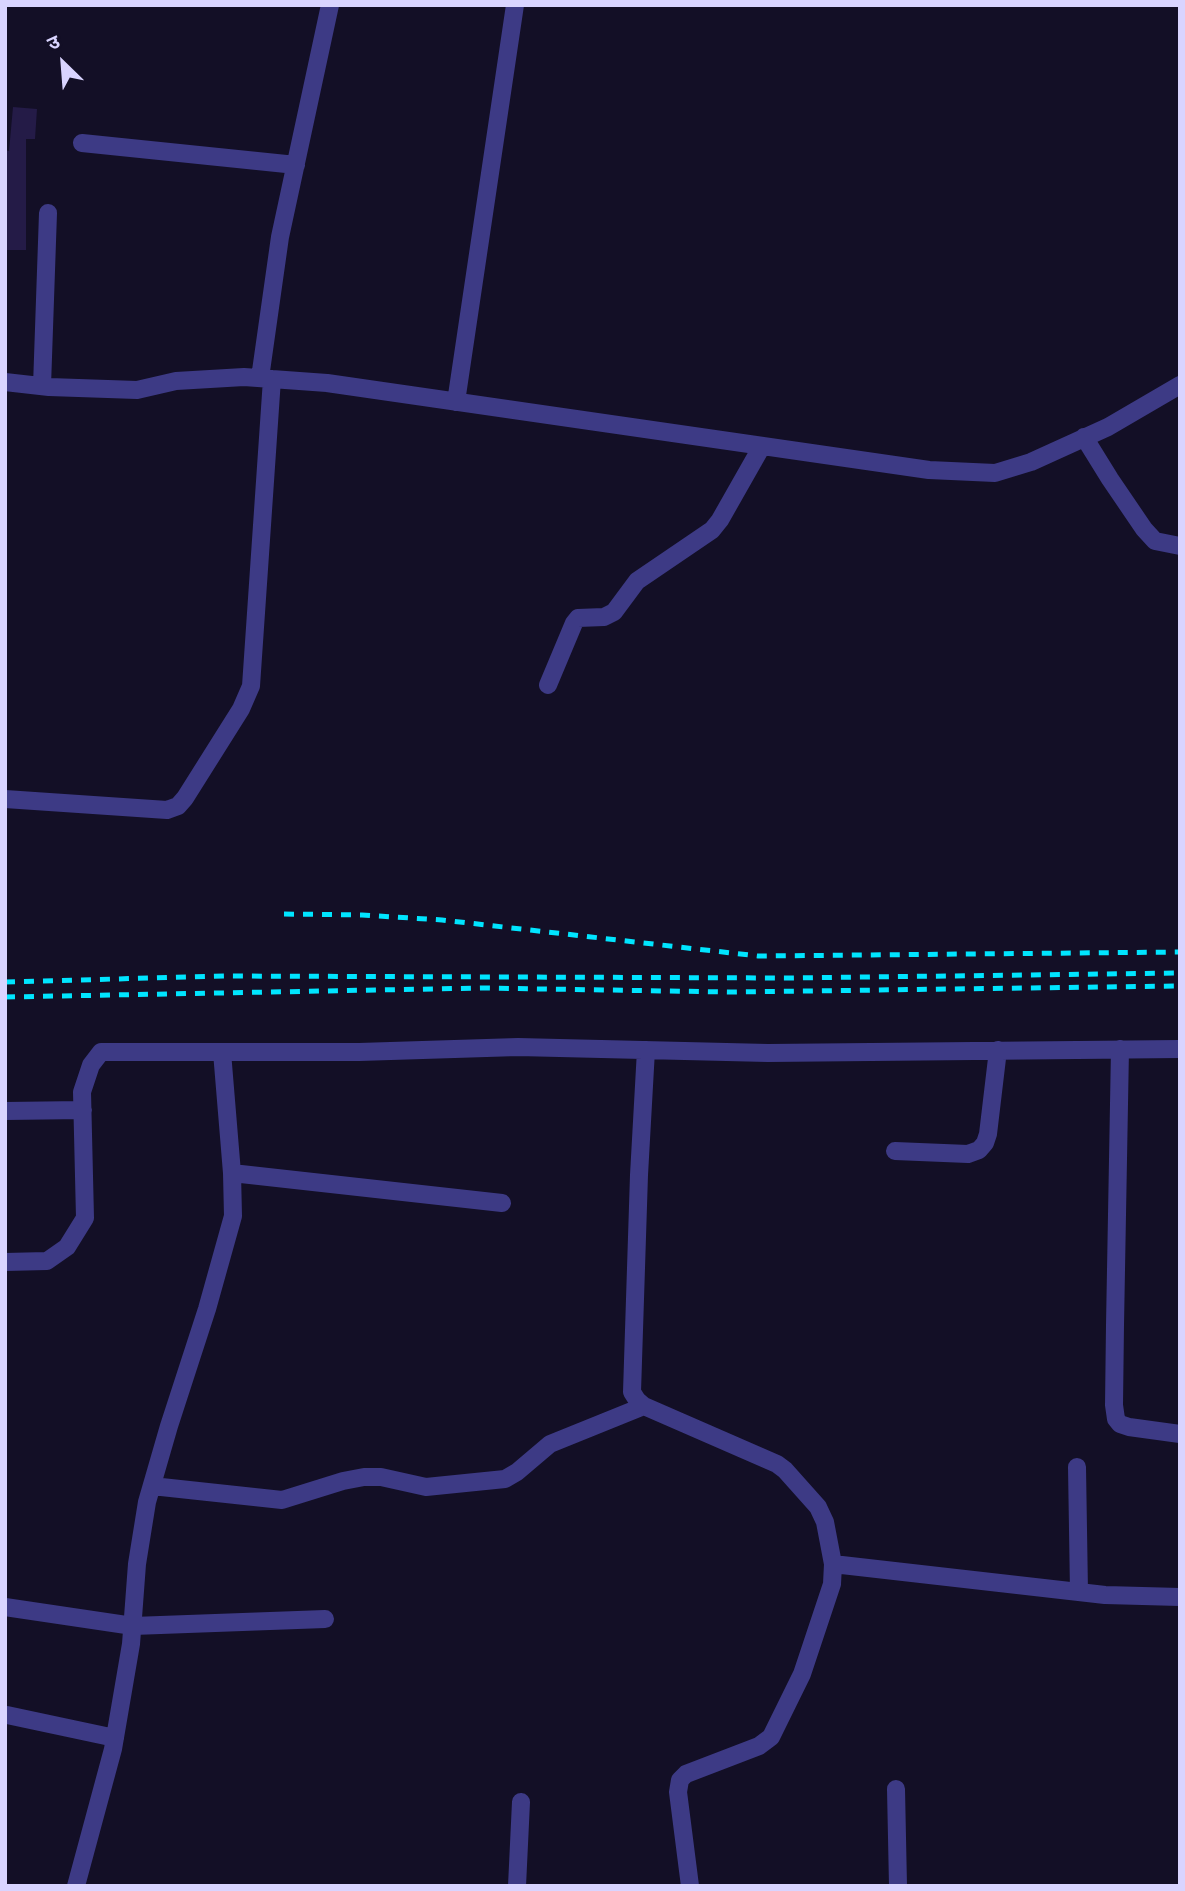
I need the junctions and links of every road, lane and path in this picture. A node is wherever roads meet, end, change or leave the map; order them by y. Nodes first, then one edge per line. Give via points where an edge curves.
1 (330, 5) edge
2 (514, 5) edge
3 (82, 143) dead end
4 (296, 165) junction
5 (48, 213) dead end
6 (266, 379) junction
7 (5, 382) edge
8 (1180, 385) edge
9 (42, 386) junction
10 (456, 402) junction
11 (1084, 437) junction
12 (762, 446) junction
13 (1180, 546) edge
14 (548, 685) dead end
15 (5, 799) edge
16 (1120, 1049) junction
17 (1180, 1049) edge
18 (646, 1050) junction
19 (998, 1050) junction
20 (222, 1052) junction
21 (83, 1110) junction
22 (5, 1111) edge
23 (895, 1151) dead end
24 (232, 1173) junction
25 (502, 1203) dead end
26 (5, 1262) edge
27 (644, 1406) junction
28 (1180, 1434) edge
29 (1077, 1467) dead end
30 (152, 1486) junction
31 (833, 1564) junction
32 (1079, 1592) junction
33 (1180, 1597) edge
34 (5, 1607) edge
35 (325, 1619) dead end
36 (132, 1626) junction
37 (7, 1715) dead end
38 (115, 1738) junction
39 (896, 1789) dead end
40 (521, 1802) dead end
41 (76, 1886) edge
42 (517, 1886) edge
43 (690, 1886) edge
44 (898, 1886) edge

1 - 4 street
2 - 10 street
3 - 4 street
4 - 6 street via 279,237
5 - 9 street
6 - 9 street via 176,381 137,390
6 - 10 street
6 - 15 street via 251,686 242,709 178,806 167,810
7 - 9 street
8 - 11 street
10 - 12 street
11 - 12 street via 995,473 946,472
11 - 13 street via 1144,529 1155,541
12 - 14 street via 712,530 637,581 614,612 578,618
16 - 17 street
16 - 19 street
16 - 28 street via 1116,1419 1129,1427
18 - 19 street
18 - 20 street via 518,1047
18 - 27 street via 632,1382 632,1392
19 - 23 street via 988,1134 979,1150 968,1154
20 - 21 street via 101,1052 82,1092
20 - 24 street
21 - 22 street
21 - 26 street via 85,1218 67,1247 47,1261
24 - 25 street
24 - 30 street via 233,1216
27 - 30 street via 550,1444 505,1479 426,1488 364,1477 282,1500
27 - 31 street via 785,1470 818,1507
29 - 32 street
30 - 36 street via 137,1564
31 - 32 street
31 - 43 street via 832,1584 802,1674 771,1737 680,1780
32 - 33 street
34 - 36 street
35 - 36 street
36 - 38 street
37 - 38 street
38 - 41 street
39 - 44 street
40 - 42 street

